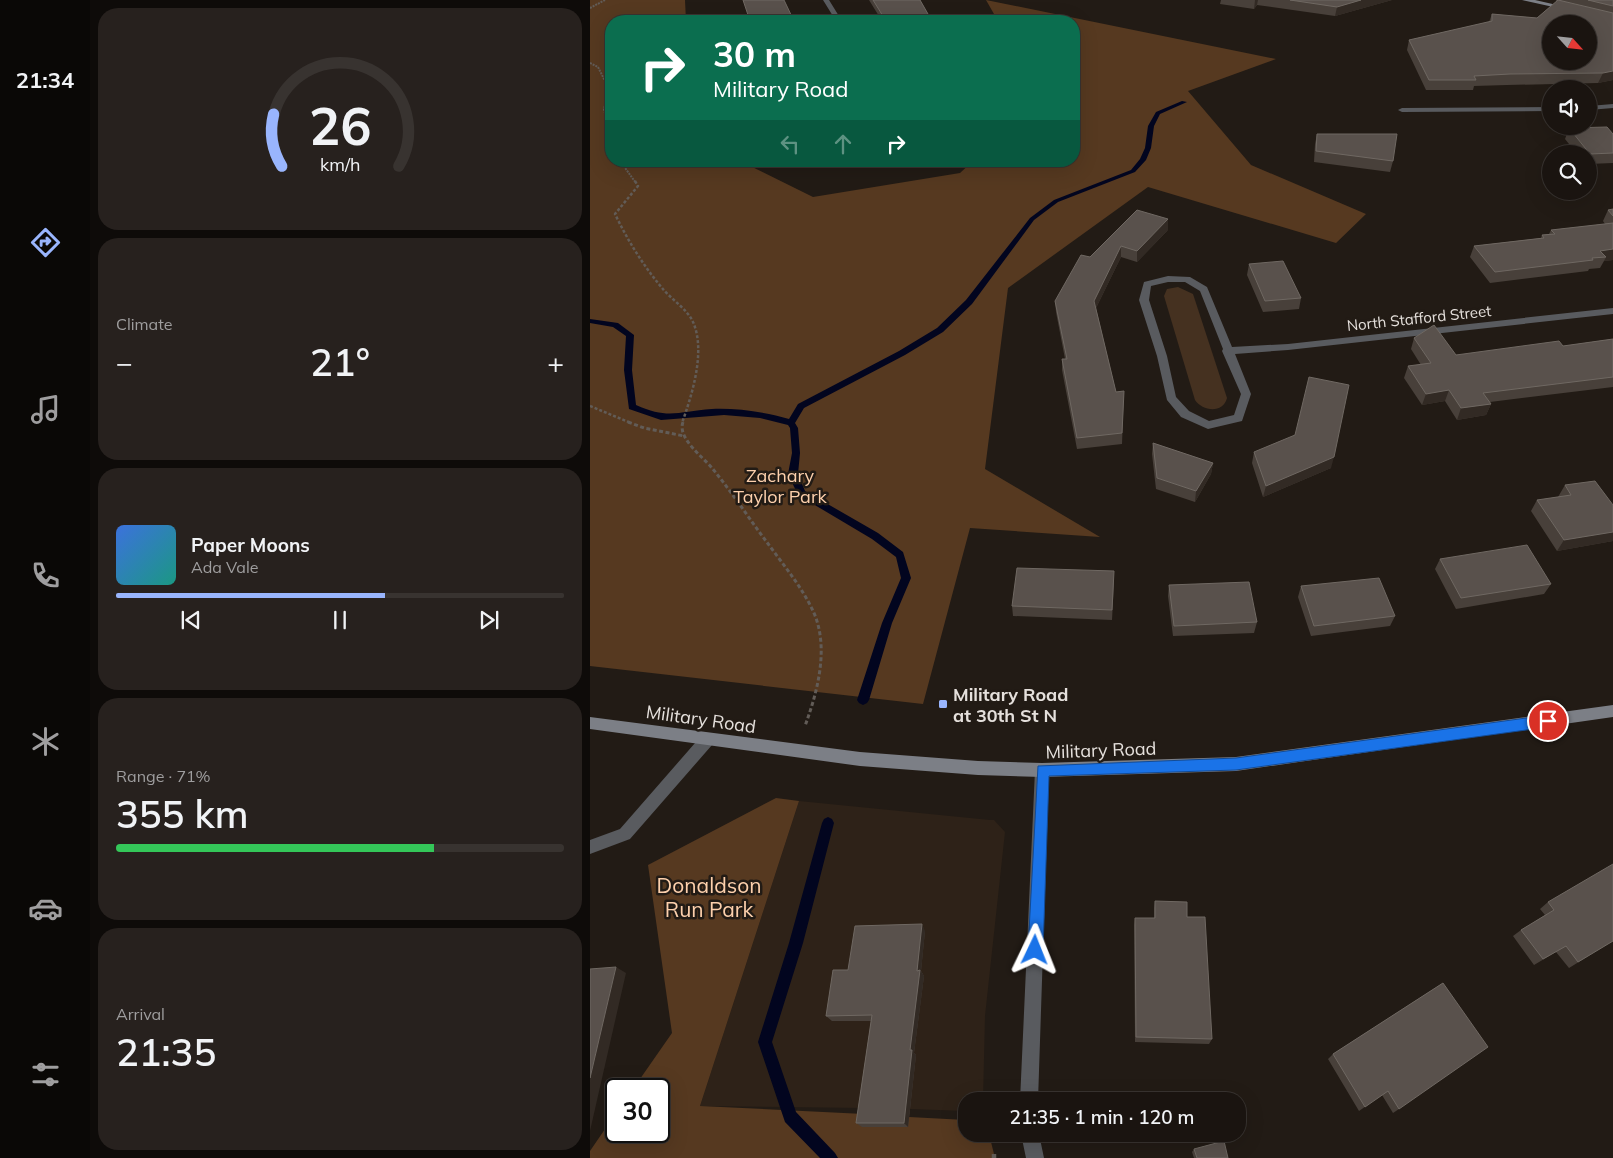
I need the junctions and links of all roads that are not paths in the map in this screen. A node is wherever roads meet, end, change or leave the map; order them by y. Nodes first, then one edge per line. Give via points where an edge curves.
1 (826, 0) edge
2 (1525, 0) edge
3 (1573, 10) edge
4 (836, 15) edge
5 (1613, 106) edge
6 (1597, 107) edge
7 (1542, 109) edge
8 (1402, 110) dead end
9 (1613, 311) edge
10 (1228, 351) junction
11 (1613, 711) edge
12 (590, 722) edge
13 (707, 740) junction
14 (1042, 770) junction
15 (590, 847) edge
16 (1029, 1092) edge
17 (1032, 1142) edge
18 (1035, 1158) edge

1 - 4 street
2 - 3 main road
5 - 6 street
7 - 8 street
9 - 10 street, North Stafford Street
10 - 10 street via 1204,290 1187,279 1148,284 1144,300 1171,398 1185,414 1208,425 1238,418 1246,394
11 - 14 main road, Military Road via 1236,764
12 - 13 main road, Military Road
13 - 14 main road, Military Road via 968,768
13 - 15 street via 625,834
14 - 16 street
17 - 18 street

